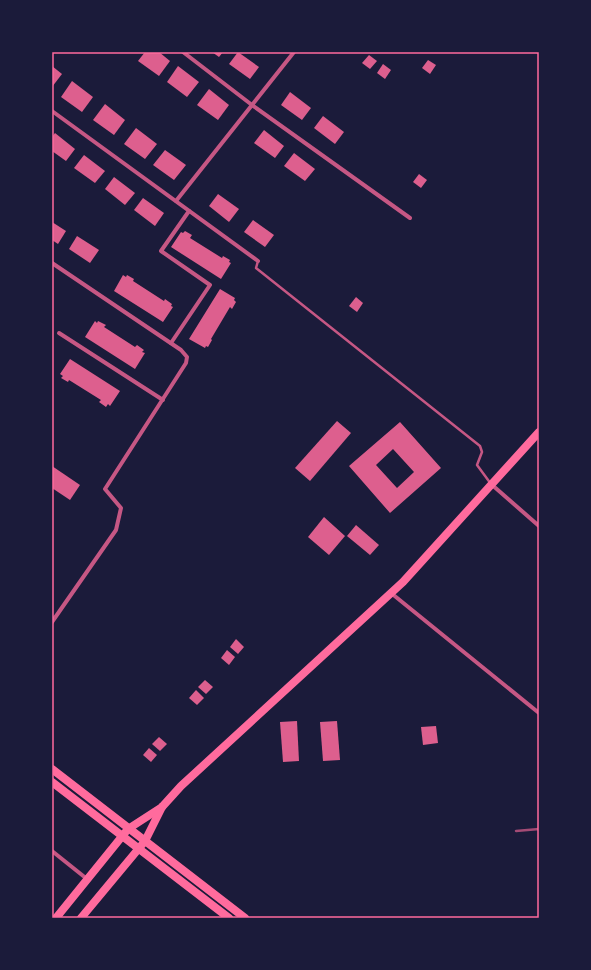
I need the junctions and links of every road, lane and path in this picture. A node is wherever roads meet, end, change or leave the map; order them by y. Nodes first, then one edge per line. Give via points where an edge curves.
1 (183, 52) edge
2 (294, 52) edge
3 (252, 105) junction
4 (52, 111) edge
5 (176, 201) junction
6 (189, 211) junction
7 (410, 218) dead end
8 (258, 261) joint
9 (52, 263) edge
10 (59, 333) dead end
11 (171, 343) junction
12 (163, 400) junction
13 (539, 432) edge
14 (491, 484) junction
15 (539, 526) edge
16 (391, 593) junction
17 (52, 622) edge
18 (539, 713) edge
19 (52, 769) edge
20 (52, 782) edge
21 (162, 807) junction
22 (128, 828) junction
23 (122, 836) junction
24 (145, 841) junction
25 (139, 849) junction
26 (52, 851) edge
27 (87, 879) junction
28 (56, 918) edge
29 (81, 918) edge
30 (229, 918) edge
31 (245, 918) edge

1 - 3 street
2 - 3 street
3 - 5 street
3 - 7 street
4 - 5 street
5 - 6 street
6 - 8 street
6 - 11 street via 161,251 210,285
8 - 14 lane via 256,268 480,446 482,452 477,466
9 - 11 street
10 - 12 street
11 - 12 street via 186,357 186,363
12 - 17 street via 105,489 121,508 116,530
13 - 14 main road
14 - 15 street
14 - 16 main road
16 - 18 street
16 - 21 main road via 193,775
19 - 22 main road
20 - 23 main road
21 - 22 main road
21 - 24 main road
22 - 23 main road
22 - 24 main road
23 - 25 main road
23 - 27 main road
24 - 25 main road
24 - 31 main road
25 - 29 main road
25 - 30 main road
26 - 27 street
27 - 28 main road

